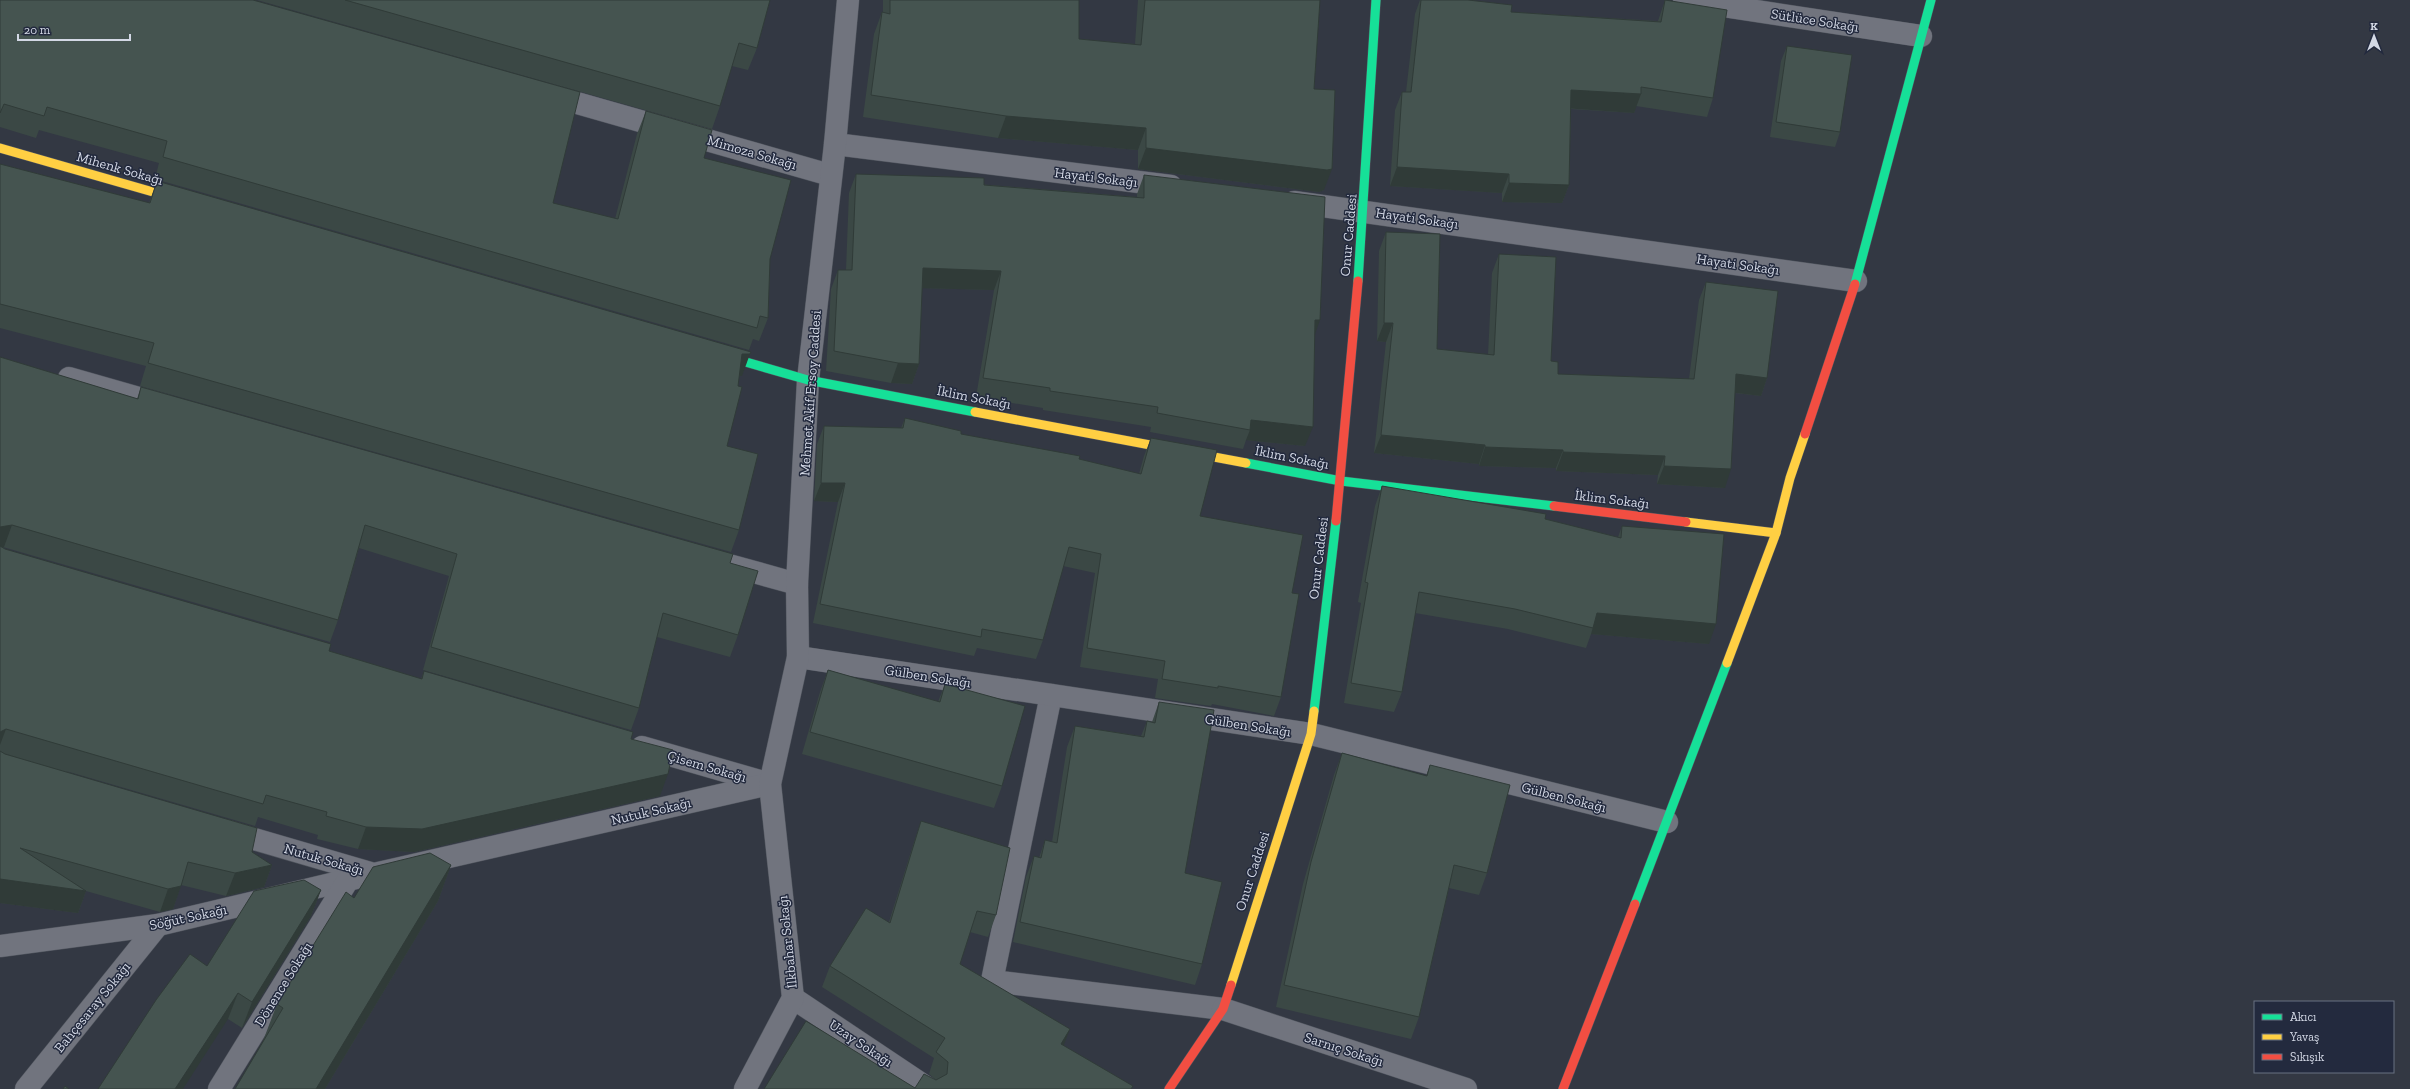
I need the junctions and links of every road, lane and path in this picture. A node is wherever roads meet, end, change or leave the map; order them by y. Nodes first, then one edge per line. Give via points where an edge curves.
1 (848, 0) edge
2 (1376, 0) edge
3 (1684, 0) edge
4 (1931, 0) edge
5 (1921, 36) junction
6 (532, 91) edge
7 (835, 144) junction
8 (0, 148) edge
9 (830, 175) junction
10 (1190, 188) edge
11 (1277, 199) edge
12 (191, 203) edge
13 (1364, 210) junction
14 (1856, 282) junction
15 (709, 352) edge
16 (46, 372) edge
17 (808, 380) junction
18 (184, 411) edge
19 (1341, 481) junction
20 (1776, 532) junction
21 (713, 560) edge
22 (797, 584) junction
23 (798, 657) junction
24 (1051, 695) junction
25 (1311, 734) junction
26 (625, 742) edge
27 (770, 784) junction
28 (1667, 822) junction
29 (206, 825) edge
30 (374, 874) junction
31 (348, 880) junction
32 (158, 925) junction
33 (0, 946) edge
34 (793, 998) junction
35 (1223, 1009) junction
36 (26, 1089) edge
37 (219, 1089) edge
38 (745, 1089) edge
39 (929, 1089) edge
40 (1169, 1089) edge
41 (1466, 1089) edge
42 (1563, 1089) edge

1 - 7 street, Mehmet Akif Ersoy Caddesi
2 - 13 street, Onur Caddesi
3 - 5 street, Sütlüce Sokağı
4 - 5 street
5 - 14 street
6 - 9 street, Mimoza Sokağı
7 - 9 street, Mehmet Akif Ersoy Caddesi
7 - 10 street, Hayati Sokağı
8 - 12 street, Mihenk Sokağı
9 - 17 street, Mehmet Akif Ersoy Caddesi
11 - 13 street, Hayati Sokağı
13 - 14 street, Hayati Sokağı
13 - 19 street, Onur Caddesi
14 - 20 street via 1790,478
15 - 17 street
16 - 18 street
17 - 19 street, İklim Sokağı
17 - 22 street, Mehmet Akif Ersoy Caddesi
19 - 20 street, İklim Sokağı
19 - 25 street, Onur Caddesi
20 - 28 street
21 - 22 street
22 - 23 street, Mehmet Akif Ersoy Caddesi
23 - 24 street, Gülben Sokağı
23 - 27 street, Mehmet Akif Ersoy Caddesi
24 - 25 street, Gülben Sokağı
24 - 35 street, Sarnıç Sokağı via 992,981
25 - 28 street, Gülben Sokağı
25 - 35 street, Onur Caddesi
26 - 27 street, Çisem Sokağı
27 - 30 street, Nutuk Sokağı
27 - 34 street, İlkbahar Sokağı
28 - 42 street
29 - 30 street, Nutuk Sokağı
30 - 31 street, Söğüt Sokağı
31 - 32 street, Söğüt Sokağı
31 - 37 street, Dönence Sokağı
32 - 33 street, Söğüt Sokağı
32 - 36 street, Bahçesaray Sokağı
34 - 38 street, İlkbahar Sokağı
34 - 39 street, Uzay Sokağı
35 - 40 street, Onur Caddesi
35 - 41 street, Sarnıç Sokağı

